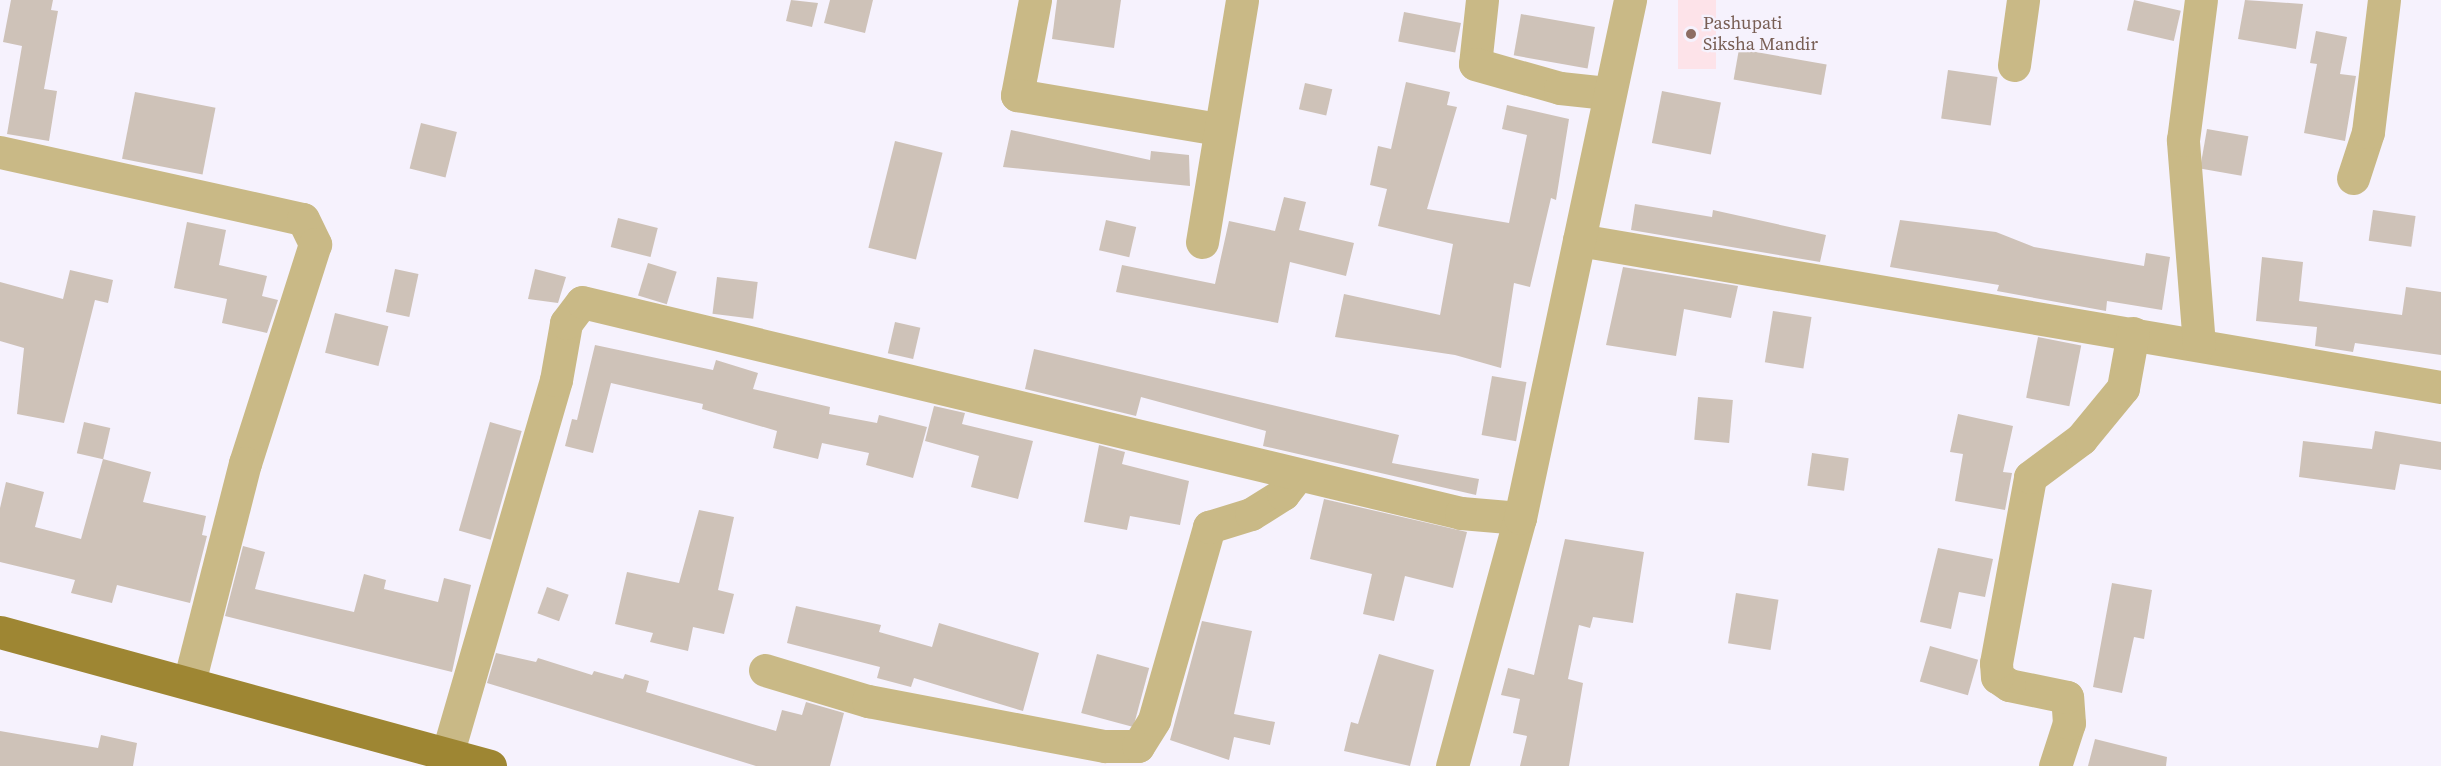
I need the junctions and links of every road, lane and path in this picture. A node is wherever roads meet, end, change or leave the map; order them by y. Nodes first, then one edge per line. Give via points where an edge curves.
1 (1035, 0) edge
2 (1242, 0) edge
3 (1482, 0) edge
4 (1630, 0) edge
5 (2023, 0) edge
6 (2201, 0) edge
7 (2384, 0) edge
8 (2014, 65) dead end
9 (1607, 93) junction
10 (1218, 129) junction
11 (0, 152) edge
12 (2353, 178) dead end
13 (1580, 240) junction
14 (1202, 242) dead end
15 (2133, 333) junction
16 (2199, 345) junction
17 (2441, 387) edge
18 (1298, 475) junction
19 (1520, 518) junction
20 (0, 632) edge
21 (765, 670) dead end
22 (189, 682) junction
23 (447, 755) junction
24 (490, 766) edge
25 (1452, 766) edge
26 (2055, 766) edge

1 - 10 street via 1017,95
2 - 10 street
3 - 9 street via 1475,64 1560,88
4 - 9 street
5 - 8 street
6 - 16 street via 2183,140
7 - 12 street via 2368,132
9 - 13 street
10 - 14 street
11 - 22 street via 303,219 315,244 245,463
13 - 15 street
13 - 19 street
15 - 16 street
15 - 26 street via 2123,388 2081,439 2030,477 1996,663 1997,677 2009,685 2067,697 2068,723
16 - 17 street
18 - 19 street via 1461,513
18 - 21 street via 1283,494 1251,514 1209,528 1154,720 1138,746 1105,746 868,701
18 - 23 street via 582,302 566,323 556,380
19 - 25 street
20 - 22 main road
22 - 23 main road
23 - 24 main road

